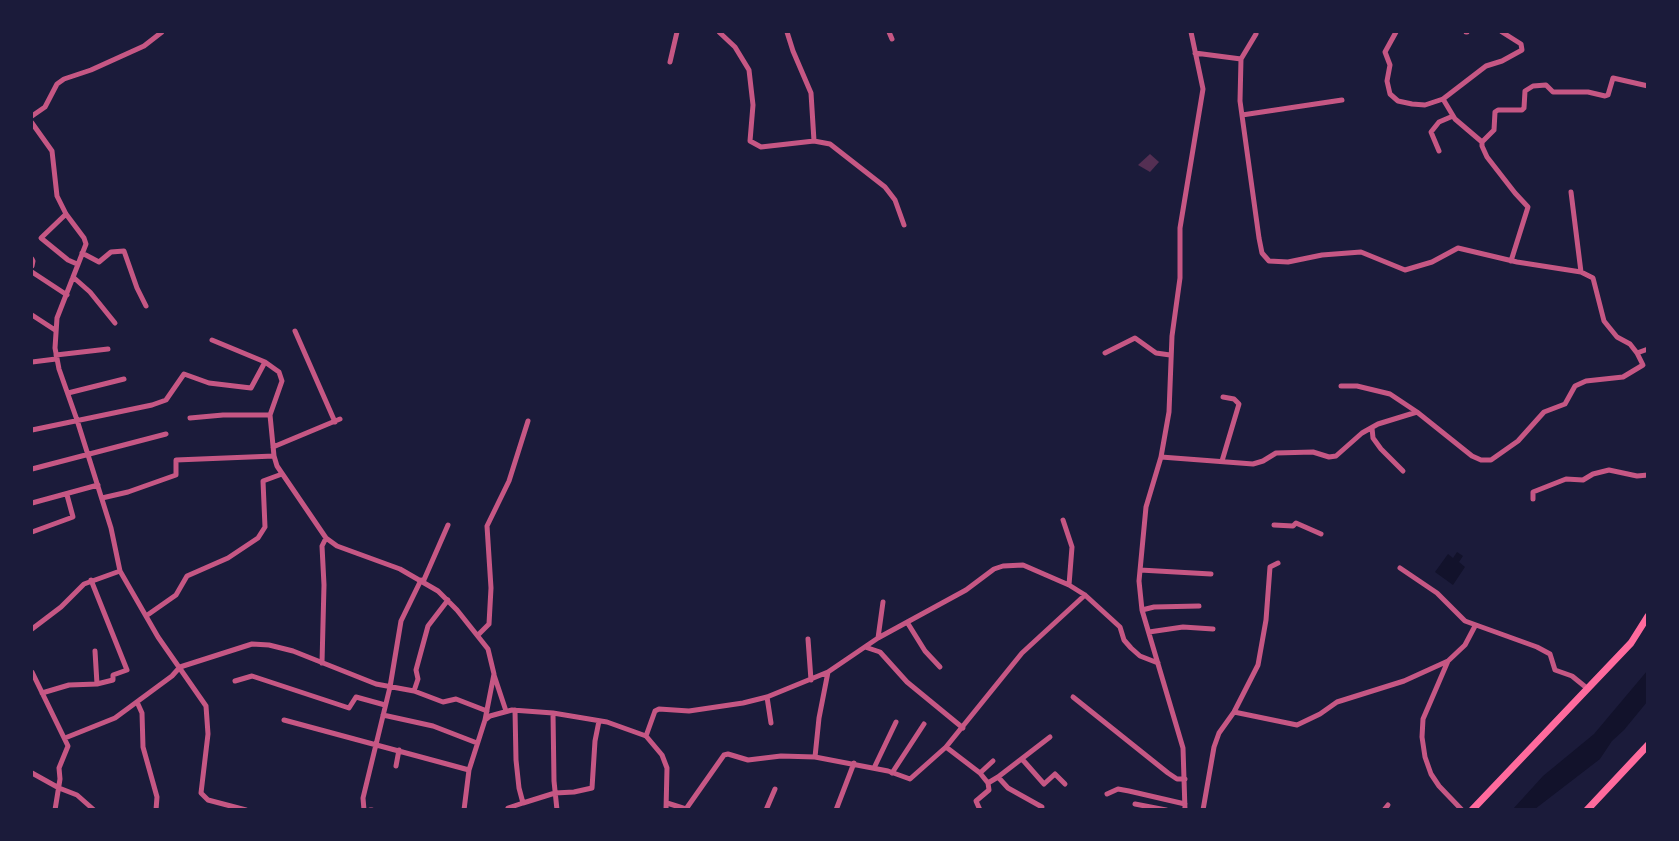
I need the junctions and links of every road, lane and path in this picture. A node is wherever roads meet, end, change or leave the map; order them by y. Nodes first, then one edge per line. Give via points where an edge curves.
1 (159, 32) edge
2 (677, 32) edge
3 (719, 32) edge
4 (787, 32) edge
5 (889, 32) edge
6 (1191, 32) edge
7 (1396, 32) edge
8 (1502, 32) edge
9 (1256, 34) dead end
10 (892, 39) dead end
11 (1195, 53) junction
12 (1241, 59) junction
13 (670, 62) dead end
14 (1647, 86) edge
15 (1443, 99) junction
16 (1342, 100) dead end
17 (1242, 115) junction
18 (32, 116) edge
19 (1453, 116) junction
20 (32, 123) edge
21 (814, 141) junction
22 (1482, 142) junction
23 (1439, 151) dead end
24 (1571, 192) dead end
25 (66, 214) junction
26 (904, 225) dead end
27 (82, 253) junction
28 (32, 259) edge
29 (1511, 261) junction
30 (77, 264) junction
31 (32, 266) edge
32 (32, 272) edge
33 (1581, 272) junction
34 (73, 277) junction
35 (67, 295) junction
36 (146, 306) dead end
37 (32, 315) edge
38 (115, 323) dead end
39 (55, 330) junction
40 (295, 331) dead end
41 (212, 340) dead end
42 (108, 349) dead end
43 (1647, 349) edge
44 (1105, 353) dead end
45 (1637, 354) junction
46 (1170, 355) junction
47 (56, 357) junction
48 (32, 362) edge
49 (265, 362) junction
50 (1645, 367) edge
51 (124, 379) dead end
52 (1340, 386) dead end
53 (68, 393) junction
54 (1223, 397) dead end
55 (1417, 412) junction
56 (270, 415) junction
57 (190, 418) dead end
58 (77, 420) junction
59 (528, 421) dead end
60 (1372, 428) junction
61 (32, 430) edge
62 (166, 434) dead end
63 (273, 447) junction
64 (88, 456) junction
65 (274, 456) junction
66 (1161, 457) junction
67 (1222, 461) junction
68 (32, 469) edge
69 (1403, 471) dead end
70 (282, 474) junction
71 (1647, 475) edge
72 (98, 485) junction
73 (67, 495) junction
74 (102, 498) junction
75 (1533, 499) dead end
76 (32, 503) edge
77 (1063, 520) dead end
78 (448, 525) dead end
79 (1274, 525) dead end
80 (32, 532) edge
81 (1321, 534) dead end
82 (326, 538) junction
83 (1278, 563) dead end
84 (1400, 568) dead end
85 (1140, 570) junction
86 (120, 571) junction
87 (1211, 574) dead end
88 (91, 580) junction
89 (422, 581) junction
90 (1069, 584) junction
91 (1086, 595) junction
92 (448, 600) junction
93 (883, 601) dead end
94 (1199, 606) dead end
95 (1142, 610) junction
96 (146, 616) junction
97 (1647, 617) edge
98 (907, 622) junction
99 (1475, 626) junction
100 (32, 629) edge
101 (1213, 629) dead end
102 (1149, 632) junction
103 (478, 635) junction
104 (878, 638) junction
105 (808, 639) dead end
106 (865, 647) junction
107 (94, 656) dead end
108 (1448, 661) junction
109 (322, 663) junction
110 (1158, 663) junction
111 (180, 667) junction
112 (940, 667) dead end
113 (32, 671) edge
114 (828, 672) junction
115 (494, 674) junction
116 (811, 680) junction
117 (235, 681) dead end
118 (97, 684) junction
119 (390, 688) junction
120 (1589, 689) junction
121 (414, 691) junction
122 (42, 693) junction
123 (1073, 696) dead end
124 (767, 697) junction
125 (137, 702) junction
126 (59, 705) dead end
127 (385, 705) junction
128 (50, 709) junction
129 (515, 710) junction
130 (487, 711) junction
131 (506, 711) junction
132 (1234, 712) junction
133 (554, 713) junction
134 (383, 715) junction
135 (284, 720) dead end
136 (485, 720) junction
137 (598, 721) junction
138 (896, 722) dead end
139 (771, 723) dead end
140 (924, 724) dead end
141 (963, 729) junction
142 (646, 736) junction
143 (1050, 737) dead end
144 (65, 738) junction
145 (477, 743) junction
146 (376, 745) junction
147 (1647, 745) edge
148 (946, 747) junction
149 (399, 750) junction
150 (815, 757) junction
151 (1022, 759) junction
152 (993, 761) dead end
153 (854, 763) junction
154 (396, 766) dead end
155 (874, 768) junction
156 (469, 770) junction
157 (32, 772) edge
158 (892, 773) junction
159 (980, 773) junction
160 (998, 777) junction
161 (1185, 779) junction
162 (988, 783) junction
163 (1065, 784) dead end
164 (59, 788) junction
165 (775, 789) dead end
166 (555, 793) junction
167 (1107, 794) dead end
168 (523, 803) junction
169 (1135, 804) dead end
170 (667, 806) edge
171 (1185, 807) edge
172 (508, 808) edge
173 (55, 810) edge
174 (94, 810) edge
175 (156, 810) edge
176 (246, 810) edge
177 (364, 810) edge
178 (464, 810) edge
179 (557, 810) edge
180 (766, 810) edge
181 (835, 810) edge
182 (980, 810) edge
183 (1041, 810) edge
184 (1166, 810) edge
185 (1203, 810) edge
186 (1462, 810) edge
187 (1472, 810) edge
188 (1587, 810) edge

1 - 18 street via 144,46 64,79 45,107
2 - 13 street
3 - 21 street via 749,70 750,141 761,147
4 - 21 street via 814,104
5 - 10 street
6 - 11 street
7 - 15 street via 1385,52 1390,94 1412,104
8 - 15 street via 1521,44 1522,50 1486,66
9 - 12 street
11 - 12 street
11 - 46 street via 1203,89 1180,228 1180,278
12 - 17 street
14 - 22 street via 1614,78 1605,96 1533,86 1525,91 1522,110 1495,113 1494,130
15 - 19 street
16 - 17 street
17 - 29 street via 1259,238 1269,261 1361,252 1405,270 1458,248
19 - 22 street
19 - 23 street via 1431,132
20 - 25 street via 52,151 57,196
21 - 26 street via 830,144 885,187
22 - 29 street via 1487,157 1528,207
24 - 33 street
25 - 27 street via 84,238
25 - 30 street via 41,237
27 - 30 street
27 - 36 street via 99,262 111,252 124,250
28 - 31 street
29 - 33 street
30 - 34 street
32 - 35 street
33 - 45 street via 1593,278 1604,321
34 - 35 street
34 - 38 street
35 - 39 street
37 - 39 street
39 - 47 street
40 - 63 street via 338,420
41 - 49 street
42 - 47 street
43 - 45 street
44 - 46 street via 1135,338 1156,353
45 - 50 street
46 - 66 street via 1170,401
47 - 48 street
47 - 53 street
49 - 56 street via 282,381
49 - 58 street via 251,388 209,383 184,374 166,400
50 - 55 street via 1623,377 1574,386 1565,404 1544,412 1518,441 1491,460 1472,456
51 - 53 street
52 - 55 street via 1390,394
53 - 58 street
54 - 67 street via 1239,404
55 - 60 street
56 - 57 street
56 - 63 street
58 - 61 street
58 - 64 street
59 - 103 street via 509,481 487,526 489,624
60 - 67 street via 1336,456 1292,452 1276,453 1253,464
60 - 69 street via 1373,438
62 - 64 street
63 - 65 street
64 - 68 street
64 - 72 street
65 - 70 street
65 - 74 street via 176,460 176,475
66 - 67 street
66 - 85 street via 1146,507
70 - 82 street
70 - 96 street via 263,481 265,527 258,538 187,576 176,595
71 - 75 street via 1609,470 1583,480 1566,479 1533,492
72 - 73 street
72 - 74 street
73 - 76 street
73 - 80 street via 73,517
74 - 86 street
77 - 90 street via 1072,547
78 - 89 street
79 - 81 street via 1296,523
82 - 89 street
82 - 109 street via 322,546
83 - 132 street via 1270,567 1258,666
84 - 99 street
85 - 87 street
85 - 95 street
86 - 88 street
86 - 96 street
88 - 100 street
88 - 118 street via 127,670
89 - 92 street
89 - 119 street via 401,621
90 - 91 street
90 - 98 street via 1023,565 1003,565
91 - 110 street via 1120,627 1131,648
91 - 141 street via 1022,653
92 - 103 street
92 - 121 street via 428,626
93 - 104 street
94 - 95 street
95 - 102 street
96 - 111 street
97 - 120 main road via 1631,643
98 - 104 street
98 - 112 street
99 - 108 street via 1465,645
99 - 120 street via 1550,654 1555,670
101 - 102 street
102 - 110 street
103 - 115 street via 488,649
104 - 106 street
105 - 116 street
106 - 114 street
106 - 141 street via 880,652 907,682
107 - 118 street
108 - 132 street via 1338,702 1297,725
108 - 186 street via 1423,719 1422,737 1431,774
109 - 111 street via 293,651 251,643
109 - 119 street
110 - 161 street via 1183,748
111 - 125 street
111 - 176 street via 208,712 201,793 208,800
113 - 122 street
114 - 116 street
114 - 150 street
115 - 130 street
115 - 131 street
116 - 124 street
117 - 127 street via 252,676 349,708 356,697
118 - 122 street via 69,685
119 - 121 street
119 - 127 street
120 - 187 main road
121 - 130 street
122 - 128 street
123 - 161 street via 1168,773
124 - 139 street
124 - 142 street via 705,709 659,709
125 - 144 street via 115,718
125 - 175 street
126 - 128 street
127 - 134 street
128 - 144 street
129 - 131 street
129 - 133 street
129 - 168 street
130 - 136 street
131 - 136 street
132 - 185 street via 1214,747
133 - 137 street
133 - 166 street
134 - 145 street via 433,726
134 - 146 street
135 - 146 street
136 - 145 street
137 - 142 street
137 - 166 street via 592,788
138 - 155 street
140 - 158 street
141 - 148 street
142 - 170 street via 667,768
143 - 151 street
144 - 164 street via 68,746 59,768
145 - 156 street
146 - 149 street
146 - 177 street
147 - 188 main road
148 - 158 street via 910,779
148 - 159 street
149 - 154 street
149 - 156 street
150 - 153 street
150 - 170 street via 748,760 724,755 686,809
151 - 160 street
151 - 163 street via 1044,784 1055,774
152 - 159 street
153 - 155 street
153 - 181 street
155 - 158 street
156 - 178 street
157 - 164 street
159 - 162 street
160 - 162 street
160 - 183 street
161 - 171 street
162 - 182 street via 989,790 976,800
164 - 173 street
164 - 174 street via 77,795
165 - 180 street
166 - 168 street
166 - 179 street
167 - 171 street via 1129,790
168 - 172 street
169 - 184 street

